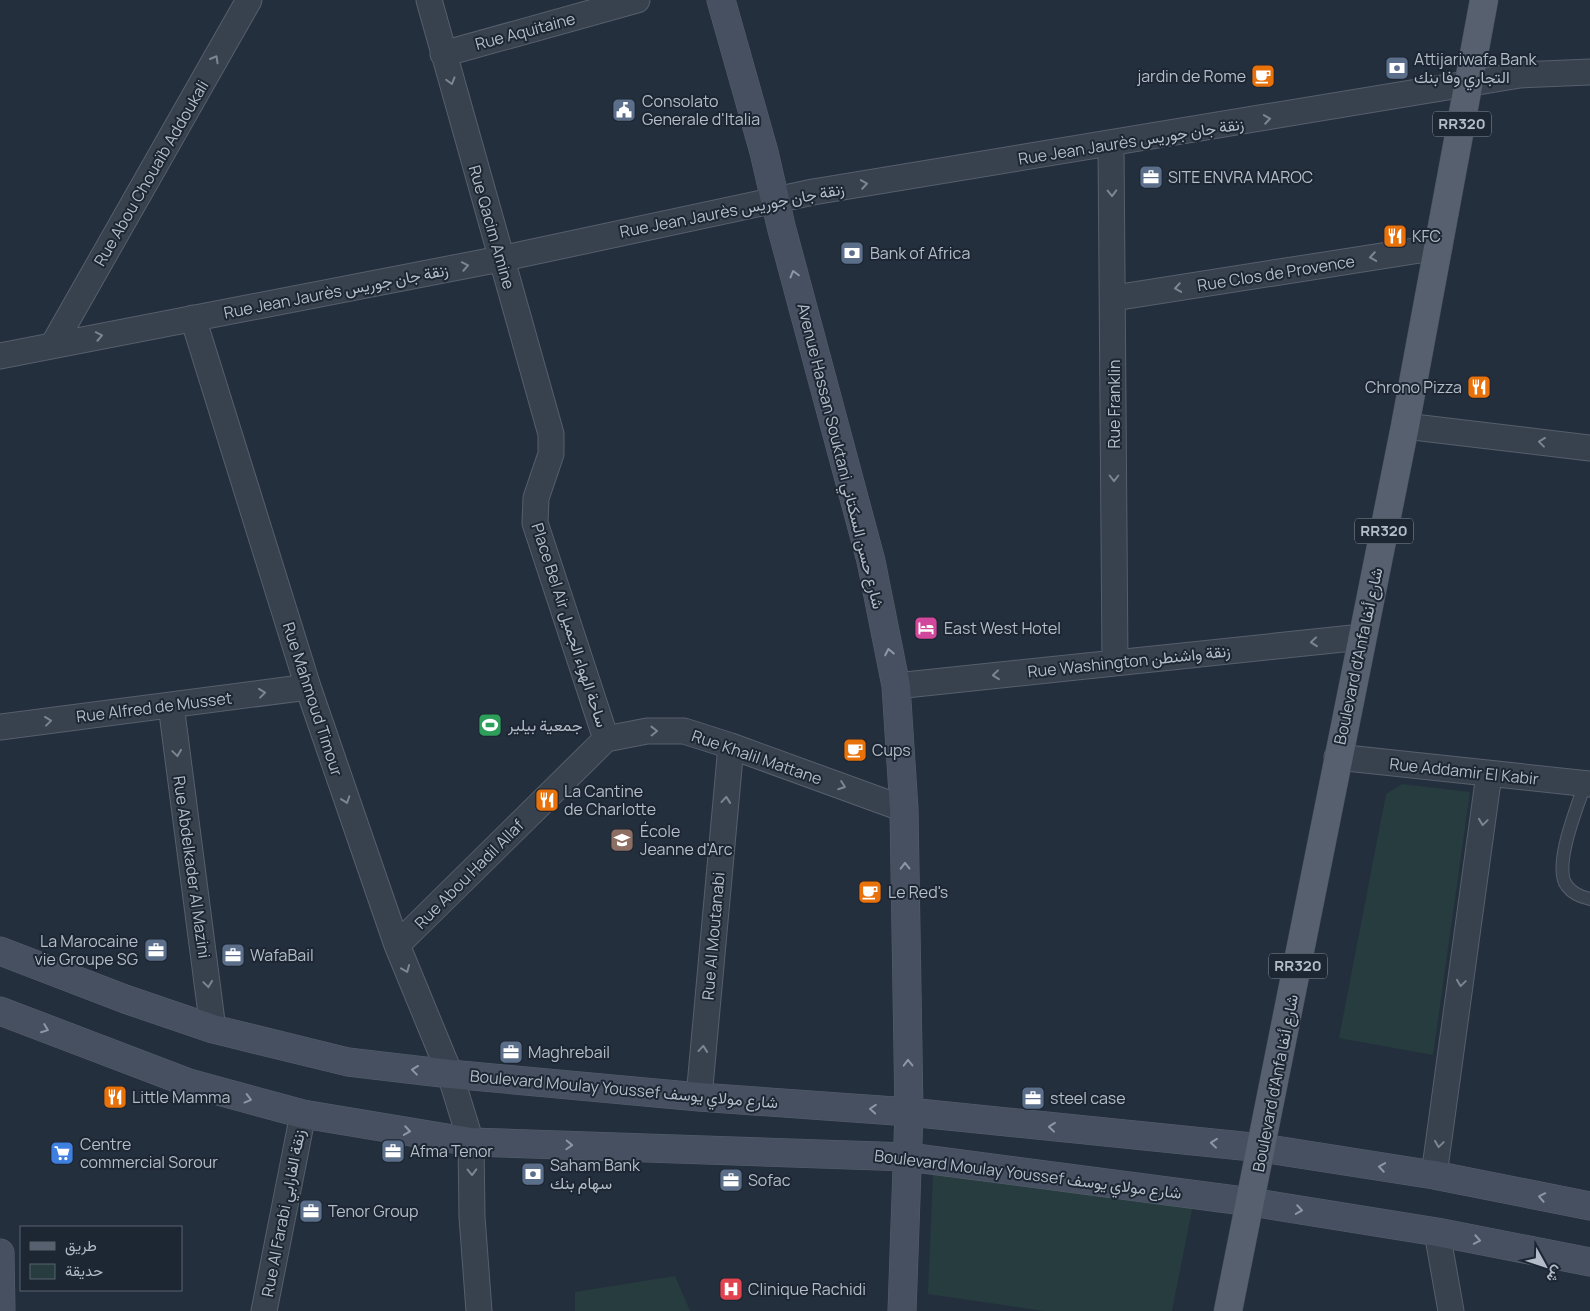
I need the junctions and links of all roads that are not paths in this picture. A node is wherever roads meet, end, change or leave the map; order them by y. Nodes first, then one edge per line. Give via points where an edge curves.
1 (249, 0) edge
2 (429, 0) edge
3 (637, 0) edge
4 (721, 0) edge
5 (1484, 0) edge
6 (443, 54) junction
7 (1590, 72) edge
8 (1469, 86) junction
9 (1111, 145) junction
10 (776, 200) junction
11 (1439, 247) junction
12 (500, 259) junction
13 (1114, 298) junction
14 (193, 318) junction
15 (53, 345) junction
16 (0, 356) edge
17 (1405, 426) junction
18 (1590, 448) edge
19 (551, 454) joint
20 (1362, 637) junction
21 (1115, 663) junction
22 (896, 686) junction
23 (308, 687) junction
24 (171, 705) junction
25 (0, 727) edge
26 (606, 739) junction
27 (731, 746) junction
28 (1338, 757) junction
29 (1490, 774) junction
30 (1587, 784) edge
31 (904, 809) junction
32 (1590, 899) edge
33 (396, 945) junction
34 (0, 952) edge
35 (0, 1011) edge
36 (213, 1028) junction
37 (450, 1074) junction
38 (698, 1097) junction
39 (909, 1112) junction
40 (303, 1114) junction
41 (471, 1142) junction
42 (1262, 1148) junction
43 (908, 1157) junction
44 (1434, 1176) junction
45 (1251, 1202) junction
46 (1590, 1206) edge
47 (1437, 1232) junction
48 (0, 1255) edge
49 (1590, 1262) edge
50 (1, 1311) edge
51 (264, 1311) edge
52 (479, 1311) edge
53 (902, 1311) edge
54 (1228, 1311) edge
55 (1451, 1311) edge

15 -> 1 street, Rue Abou Chouaïb Addoukali
2 - 6 street, Rue Qacim Amine
3 - 6 street, Rue Aquitaine
4 - 10 main road, Avenue Hassan Souktani شارع حسن السكتاني
5 - 8 main road, Boulevard d'Anfa شارع أنفا / RR320
6 -> 12 street, Rue Qacim Amine
7 - 8 street, Rue Jean Jaurès زنقة جان جوريس via 1520,75
9 -> 8 street, Rue Jean Jaurès زنقة جان جوريس
8 - 11 main road, Boulevard d'Anfa شارع أنفا / RR320
10 -> 9 street, Rue Jean Jaurès زنقة جان جوريس
9 -> 13 street, Rue Franklin
10 - 12 street, Rue Jean Jaurès زنقة جان جوريس
22 -> 10 main road, Avenue Hassan Souktani شارع حسن السكتاني via 871,561
11 -> 13 street, Rue Clos de Provence
11 - 17 main road, Boulevard d'Anfa شارع أنفا / RR320
14 -> 12 street, Rue Jean Jaurès زنقة جان جوريس
12 - 19 street, Rue Qacim Amine via 552,434
13 -> 21 street, Rue Franklin
15 -> 14 street, Rue Jean Jaurès زنقة جان جوريس
14 - 23 street, Rue Mahmoud Timour
15 - 16 street, Rue Jean Jaurès زنقة جان جوريس
18 -> 17 street
17 - 20 main road, Boulevard d'Anfa شارع أنفا / RR320
19 - 26 street, Place Bel Air ساحة الهواء الجميل via 536,498 535,523
20 -> 21 street, Rue Washington زنقة واشنطن
20 - 28 main road, Boulevard d'Anfa شارع أنفا / RR320
21 -> 22 street, Rue Washington زنقة واشنطن
22 - 31 main road, Avenue Hassan Souktani شارع حسن السكتاني
24 -> 23 street, Rue Alfred de Musset
23 -> 33 street, Rue Mahmoud Timour
25 -> 24 street, Rue Alfred de Musset
24 -> 36 street, Rue Abdelkader Al Mazini
26 -> 27 street, Rue Khalil Mattane via 648,730 684,731
26 - 33 street, Rue Abou Hadil Allaf
27 -> 31 street, Rue Khalil Mattane
38 -> 27 street, Rue Al Moutanabi
28 - 29 street, Rue Addamir El Kabir
28 - 42 main road, Boulevard d'Anfa شارع أنفا / RR320
29 - 30 street, Rue Addamir El Kabir
29 -> 44 street
30 - 32 lane via 1561,867 1565,884 1575,894
39 -> 31 main road, Avenue Hassan Souktani شارع حسن السكتاني
33 -> 37 street, Rue Mahmoud Timour
34 - 36 main road, Boulevard Moulay Youssef شارع مولاي يوسف
35 -> 40 main road, Boulevard Moulay Youssef شارع مولاي يوسف via 189,1083
37 -> 36 main road, Boulevard Moulay Youssef شارع مولاي يوسف via 348,1062
37 - 38 main road, Boulevard Moulay Youssef شارع مولاي يوسف
37 - 41 street, Rue Mahmoud Timour
39 -> 38 main road, Boulevard Moulay Youssef شارع مولاي يوسف
42 -> 39 main road, Boulevard Moulay Youssef شارع مولاي يوسف
39 - 43 main road, Avenue Hassan Souktani شارع حسن السكتاني
40 -> 41 main road, Boulevard Moulay Youssef شارع مولاي يوسف
40 - 51 street, Rue Al Farabi زنقة الفارابي
41 -> 43 main road, Boulevard Moulay Youssef شارع مولاي يوسف
41 -> 52 street, Rue Mahmoud Timour via 472,1217
44 -> 42 main road, Boulevard Moulay Youssef شارع مولاي يوسف
42 - 45 main road, Boulevard d'Anfa شارع أنفا / RR320
43 - 45 main road, Boulevard Moulay Youssef شارع مولاي يوسف
43 - 53 main road, Avenue Hassan Souktani شارع حسن السكتاني
46 -> 44 main road, Boulevard Moulay Youssef شارع مولاي يوسف
45 -> 47 main road, Boulevard Moulay Youssef شارع مولاي يوسف
45 - 54 main road, Boulevard d'Anfa شارع أنفا / RR320
47 -> 49 main road, Boulevard Moulay Youssef شارع مولاي يوسف
47 - 55 street
48 - 50 main road

